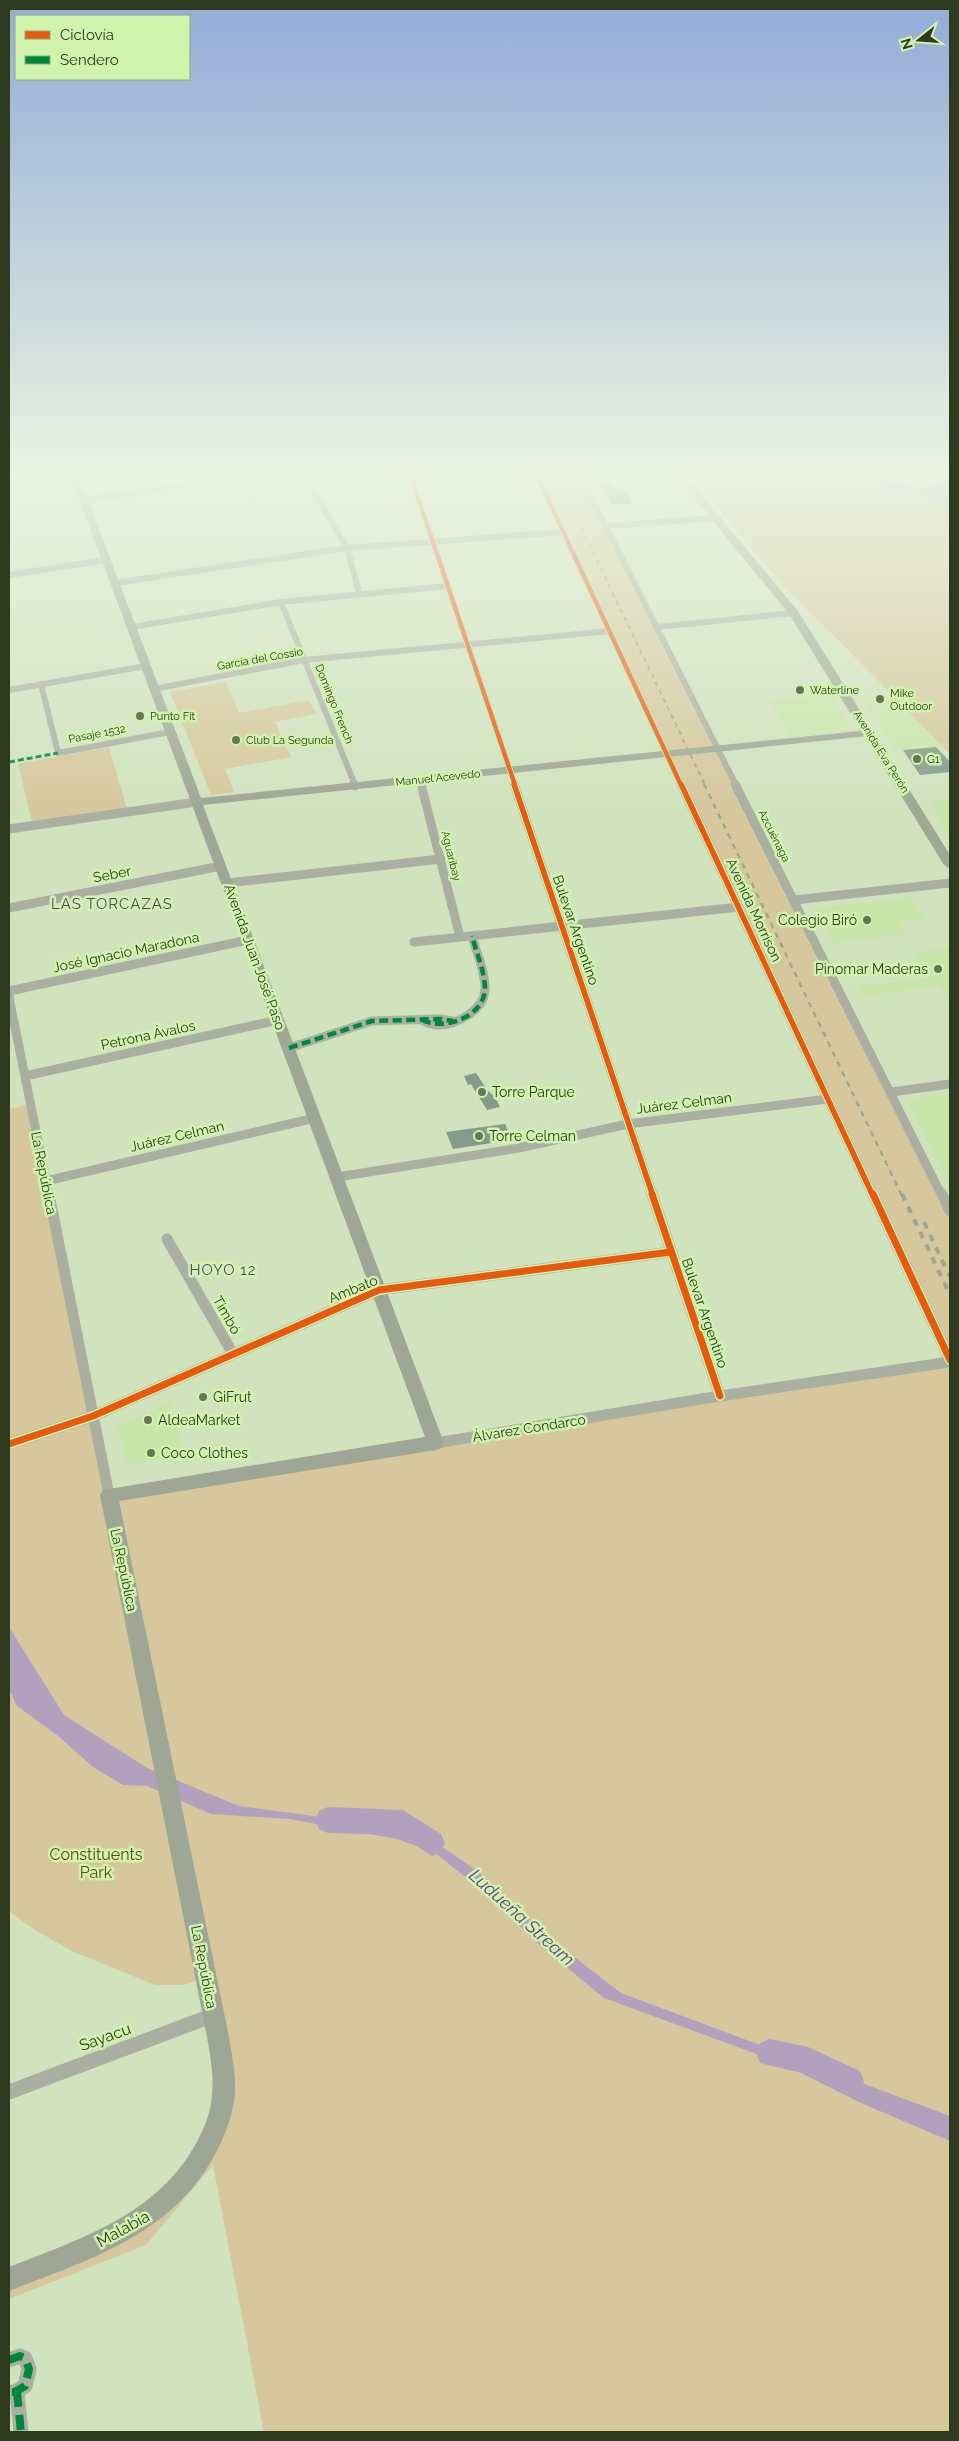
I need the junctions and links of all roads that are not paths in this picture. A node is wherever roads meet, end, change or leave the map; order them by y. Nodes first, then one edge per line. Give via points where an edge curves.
1 (116, 585) edge
2 (357, 585) edge
3 (589, 585) edge
4 (636, 585) edge
5 (766, 585) edge
6 (448, 586) joint
7 (359, 593) junction
8 (281, 602) junction
9 (790, 614) junction
10 (131, 627) junction
11 (657, 627) junction
12 (610, 631) junction
13 (810, 641) joint
14 (467, 644) junction
15 (304, 660) junction
16 (146, 666) junction
17 (41, 684) junction
18 (154, 688) junction
19 (9, 690) edge
20 (170, 732) junction
21 (869, 733) junction
22 (718, 749) junction
23 (668, 754) junction
24 (510, 771) junction
25 (420, 780) junction
26 (355, 786) junction
27 (197, 802) junction
28 (9, 829) edge
29 (441, 859) junction
30 (950, 865) edge
31 (220, 866) junction
32 (227, 883) junction
33 (950, 883) edge
34 (794, 900) junction
35 (739, 907) junction
36 (9, 908) edge
37 (562, 926) junction
38 (472, 936) junction
39 (460, 937) junction
40 (248, 940) junction
41 (414, 942) dead end
42 (9, 991) edge
43 (9, 998) edge
44 (278, 1020) junction
45 (289, 1048) junction
46 (24, 1076) junction
47 (950, 1084) edge
48 (891, 1092) junction
49 (828, 1098) junction
50 (315, 1118) junction
51 (628, 1124) junction
52 (337, 1178) junction
53 (46, 1181) junction
54 (950, 1211) edge
55 (167, 1239) dead end
56 (671, 1252) junction
57 (379, 1290) junction
58 (234, 1354) junction
59 (950, 1361) edge
60 (720, 1396) junction
61 (93, 1416) junction
62 (436, 1443) junction
63 (9, 1444) edge
64 (109, 1495) junction
65 (214, 2015) junction
66 (9, 2092) edge
67 (210, 2142) joint
68 (9, 2279) edge
69 (9, 2360) edge
70 (13, 2392) edge
71 (21, 2432) edge

1 - 10 main road, Avenida Juan José Paso
2 - 7 street
3 - 12 street, Avenida Morrison
4 - 11 street, Azcuénaga
5 - 9 main road, Avenida Eva Perón
6 - 7 street
6 - 14 street, Bulevar Argentino
7 - 8 street
8 - 10 street
8 - 15 street, Domingo French
9 - 11 street
9 - 13 main road, Avenida Eva Perón
10 - 16 main road, Avenida Juan José Paso
11 - 22 street, Azcuénaga
12 - 14 street, García del Cossio
12 - 23 street, Avenida Morrison
13 - 21 main road, Avenida Eva Perón
14 - 15 street, García del Cossio
14 - 24 street, Bulevar Argentino
15 - 18 street, García del Cossio
15 - 26 street, Domingo French
16 - 17 street
16 - 18 main road, Avenida Juan José Paso
17 - 19 street
17 - 20 street, Pasaje 1532 via 58,753
18 - 20 main road, Avenida Juan José Paso
20 - 27 main road, Avenida Juan José Paso
21 - 22 main road, Manuel Acevedo
21 - 30 main road, Avenida Eva Perón
22 - 23 main road, Manuel Acevedo
22 - 34 street, Azcuénaga
23 - 24 main road, Manuel Acevedo
23 - 35 street, Avenida Morrison
24 - 25 main road, Manuel Acevedo
24 - 37 street, Bulevar Argentino
25 - 26 main road, Manuel Acevedo
25 - 29 street, Aguaribay
26 - 27 main road, Manuel Acevedo
27 - 28 street, Manuel Acevedo
27 - 31 main road, Avenida Juan José Paso
29 - 32 street
29 - 39 street, Aguaribay
31 - 32 main road, Avenida Juan José Paso
31 - 36 street, Seber
32 - 40 main road, Avenida Juan José Paso
33 - 34 street
34 - 48 street, Azcuénaga
35 - 37 street
35 - 49 street, Avenida Morrison
37 - 38 street
37 - 51 street, Bulevar Argentino
38 - 39 street
38 - 45 street via 486,995 467,1016 435,1025 422,1020 365,1023
39 - 41 street
40 - 42 street, José Ignacio Maradona
40 - 44 main road, Avenida Juan José Paso
43 - 46 street, La República
44 - 45 main road, Avenida Juan José Paso
44 - 46 street, Petrona Ávalos
45 - 50 main road, Avenida Juan José Paso
46 - 53 street, La República
47 - 48 street
48 - 54 street, Azcuénaga
49 - 51 street, Juárez Celman
49 - 59 street, Avenida Morrison
50 - 52 main road, Avenida Juan José Paso
50 - 53 street, Juárez Celman
51 - 52 street, Juárez Celman via 520,1148
51 - 56 street, Bulevar Argentino
52 - 57 main road, Avenida Juan José Paso
53 - 61 street, La República
55 - 58 street, Timbó
56 - 57 street, Ambato
56 - 60 street, Bulevar Argentino
57 - 58 street, Ambato
57 - 62 main road, Avenida Juan José Paso
58 - 61 street, Ambato
59 - 60 street, Álvarez Condarco
60 - 62 street, Álvarez Condarco
61 - 63 street
61 - 64 street, La República
62 - 64 main road, Álvarez Condarco
64 - 65 main road, La República
65 - 66 street, Sayacu
65 - 67 main road, La República via 222,2056 224,2091
67 - 68 main road, Malabia via 176,2192 134,2226
69 - 70 street via 20,2356 29,2363 30,2377 22,2389
70 - 71 street

